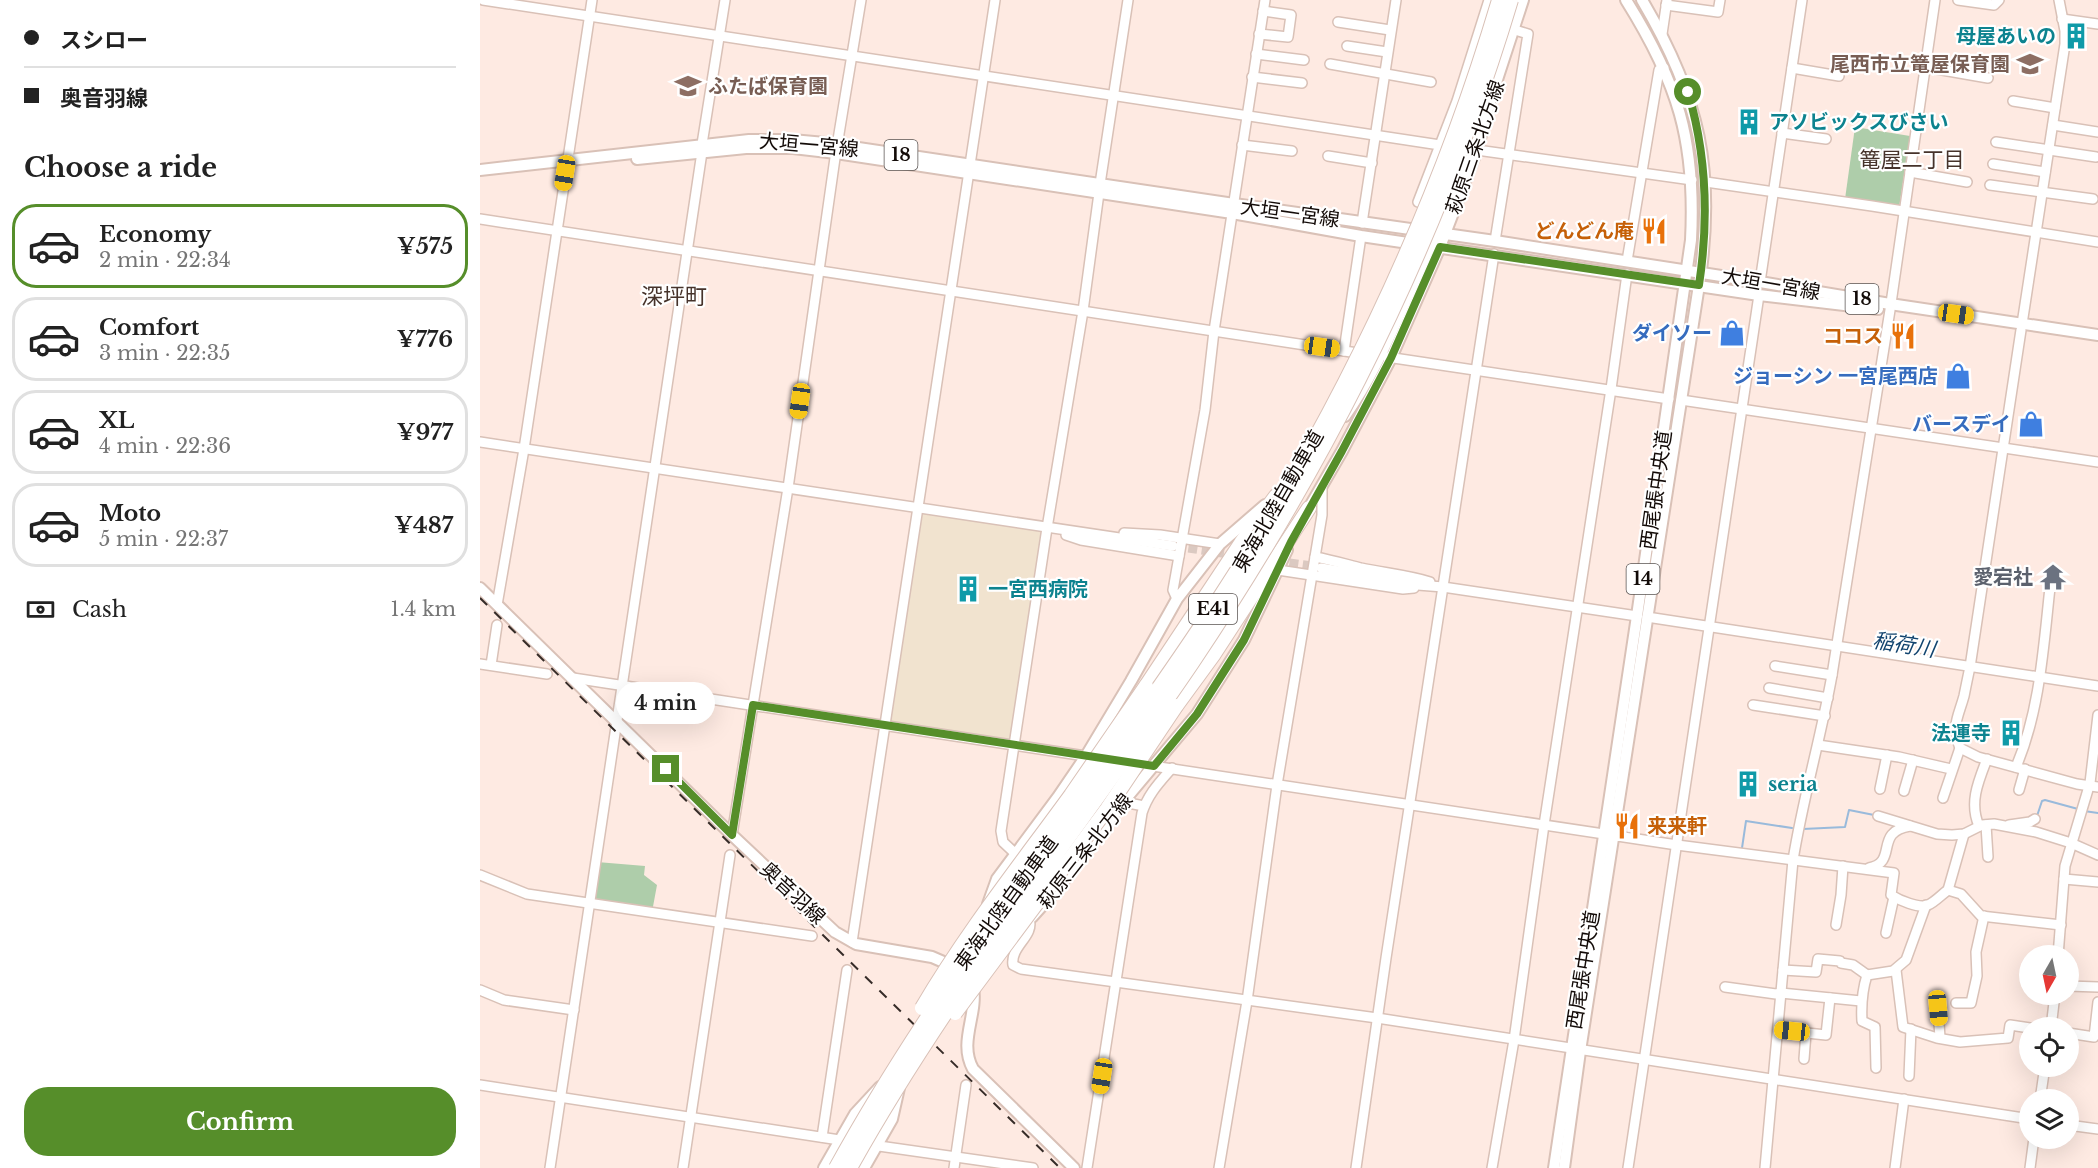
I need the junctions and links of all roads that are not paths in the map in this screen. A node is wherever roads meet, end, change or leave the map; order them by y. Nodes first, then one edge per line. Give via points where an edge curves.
1 (483, 0) edge
2 (592, 0) edge
3 (725, 0) edge
4 (861, 0) edge
5 (995, 0) edge
6 (1128, 0) edge
7 (1265, 0) edge
8 (1396, 0) edge
9 (1489, 0) edge
10 (1499, 0) edge
11 (1513, 0) edge
12 (1523, 0) edge
13 (1626, 0) edge
14 (1642, 0) edge
15 (1720, 0) edge
16 (1802, 0) edge
17 (1935, 0) edge
18 (1958, 0) edge
19 (1999, 0) edge
20 (2059, 0) edge
21 (1667, 2) edge
22 (1263, 10) junction
23 (589, 16) junction
24 (2062, 19) junction
25 (1338, 22) dead end
26 (2098, 24) edge
27 (1390, 30) junction
28 (1515, 30) junction
29 (1259, 34) junction
30 (1662, 34) junction
31 (720, 36) junction
32 (1347, 46) dead end
33 (1387, 52) junction
34 (1256, 54) junction
35 (853, 56) junction
36 (1304, 60) dead end
37 (1330, 64) dead end
38 (1925, 67) junction
39 (1664, 68) junction
40 (1792, 68) junction
41 (1383, 74) junction
42 (984, 76) junction
43 (1839, 76) dead end
44 (1252, 77) junction
45 (1988, 78) dead end
46 (1431, 82) dead end
47 (1302, 84) dead end
48 (1115, 95) junction
49 (1457, 101) junction
50 (2013, 101) dead end
51 (2055, 108) junction
52 (1479, 109) junction
53 (1246, 116) junction
54 (2053, 125) junction
55 (2098, 132) edge
56 (1782, 133) junction
57 (1375, 135) junction
58 (1826, 139) dead end
59 (1996, 142) dead end
60 (1242, 145) junction
61 (1440, 145) junction
62 (702, 148) junction
63 (837, 149) junction
64 (1477, 150) junction
65 (2049, 150) junction
66 (1292, 151) dead end
67 (1509, 154) junction
68 (1328, 156) dead end
69 (2096, 157) dead end
70 (1372, 163) junction
71 (566, 164) junction
72 (1993, 164) dead end
73 (968, 169) junction
74 (480, 170) edge
75 (1910, 172) junction
76 (2045, 172) junction
77 (1641, 173) junction
78 (480, 177) edge
79 (1692, 180) junction
80 (1706, 182) junction
81 (1967, 182) dead end
82 (1990, 185) dead end
83 (1100, 188) junction
84 (1774, 192) junction
85 (2042, 192) junction
86 (2093, 199) dead end
87 (1418, 202) dead end
88 (1233, 209) junction
89 (1904, 212) junction
90 (480, 219) edge
91 (1362, 223) junction
92 (556, 230) junction
93 (2036, 232) junction
94 (1440, 233) junction
95 (1361, 236) junction
96 (1495, 241) junction
97 (2098, 242) edge
98 (1435, 246) junction
99 (688, 250) junction
100 (1494, 254) junction
101 (1627, 261) junction
102 (1687, 270) junction
103 (819, 271) junction
104 (1701, 272) junction
105 (1627, 274) junction
106 (1760, 282) junction
107 (1685, 283) junction
108 (1699, 285) junction
109 (951, 290) junction
110 (1759, 295) junction
111 (1890, 307) junction
112 (1083, 311) junction
113 (2022, 327) junction
114 (1214, 331) junction
115 (2098, 335) edge
116 (2098, 342) edge
117 (1344, 351) junction
118 (1386, 357) junction
119 (1477, 371) junction
120 (1611, 389) junction
121 (1669, 399) junction
122 (1681, 400) junction
123 (1741, 409) junction
124 (1870, 428) junction
125 (480, 442) edge
126 (2003, 448) junction
127 (524, 449) junction
128 (2098, 462) edge
129 (656, 469) junction
130 (1322, 486) junction
131 (788, 488) junction
132 (1276, 496) junction
133 (916, 507) junction
134 (1309, 507) junction
135 (1047, 528) junction
136 (1182, 538) junction
137 (1220, 544) junction
138 (1173, 546) tunnel mouth
139 (1179, 556) junction
140 (1315, 557) junction
141 (1321, 567) tunnel mouth
142 (1278, 570) junction
143 (2052, 570) dead end
144 (1312, 575) junction
145 (1443, 587) junction
146 (480, 588) edge
147 (1177, 599) junction
148 (497, 605) junction
149 (1578, 606) junction
150 (1642, 617) junction
151 (497, 625) dead end
152 (1708, 627) junction
153 (1836, 646) junction
154 (480, 664) edge
155 (491, 665) junction
156 (1775, 666) dead end
157 (1970, 667) junction
158 (547, 674) dead end
159 (1832, 675) junction
160 (2039, 676) junction
161 (573, 678) junction
162 (623, 685) junction
163 (2098, 686) edge
164 (1769, 688) dead end
165 (1828, 698) junction
166 (753, 705) junction
167 (1753, 705) dead end
168 (2098, 715) edge
169 (1825, 716) junction
170 (616, 720) junction
171 (884, 725) junction
172 (1015, 744) junction
173 (1818, 745) junction
174 (1960, 748) junction
175 (1887, 755) junction
176 (1086, 756) junction
177 (1987, 759) junction
178 (1913, 760) junction
179 (1154, 766) junction
180 (1172, 768) junction
181 (2021, 768) junction
182 (1951, 769) junction
183 (1277, 784) junction
184 (2094, 786) edge
185 (1880, 789) dead end
186 (2019, 790) dead end
187 (1904, 791) dead end
188 (1942, 798) dead end
189 (1123, 802) junction
190 (1410, 805) junction
191 (1144, 806) junction
192 (1878, 816) dead end
193 (2035, 819) dead end
194 (1544, 825) junction
195 (1983, 825) junction
196 (1910, 826) junction
197 (2005, 826) junction
198 (1964, 834) junction
199 (732, 835) junction
200 (1609, 835) junction
201 (2072, 843) junction
202 (1677, 845) junction
203 (730, 855) dead end
204 (1015, 855) junction
205 (2098, 855) edge
206 (1988, 858) dead end
207 (1793, 860) junction
208 (1843, 866) junction
209 (1867, 869) junction
210 (480, 875) edge
211 (2064, 879) junction
212 (2098, 882) edge
213 (1059, 887) junction
214 (1947, 890) junction
215 (1894, 897) junction
216 (591, 903) junction
217 (1926, 905) junction
218 (1984, 916) junction
219 (1029, 920) junction
220 (720, 922) junction
221 (1836, 925) dead end
222 (2061, 925) junction
223 (1886, 933) dead end
224 (812, 936) dead end
225 (852, 942) junction
226 (2059, 945) edge
227 (988, 951) junction
228 (847, 970) dead end
229 (1783, 970) junction
230 (1896, 970) junction
231 (964, 973) junction
232 (1867, 975) junction
233 (1117, 983) junction
234 (2079, 986) edge
235 (1725, 987) dead end
236 (2098, 987) edge
237 (480, 990) edge
238 (1781, 993) junction
239 (1830, 998) junction
240 (1247, 1001) junction
241 (1861, 1001) junction
242 (2098, 1002) edge
243 (1956, 1003) dead end
244 (1938, 1008) dead end
245 (574, 1010) junction
246 (1377, 1018) junction
247 (2019, 1026) edge
248 (1911, 1029) junction
249 (1778, 1030) junction
250 (1806, 1033) junction
251 (2079, 1035) edge
252 (1940, 1038) junction
253 (1514, 1040) junction
254 (1576, 1050) junction
255 (909, 1057) junction
256 (1804, 1059) dead end
257 (1645, 1060) junction
258 (1876, 1068) dead end
259 (1909, 1076) dead end
260 (1773, 1080) junction
261 (480, 1085) edge
262 (966, 1085) dead end
263 (561, 1097) junction
264 (875, 1098) junction
265 (1904, 1099) junction
266 (690, 1116) junction
267 (2019, 1117) edge
268 (2079, 1126) edge
269 (2098, 1129) edge
270 (822, 1137) junction
271 (840, 1140) junction
272 (877, 1146) junction
273 (2033, 1149) edge
274 (956, 1156) junction
275 (550, 1168) edge
276 (683, 1168) edge
277 (824, 1168) edge
278 (836, 1168) edge
279 (851, 1168) edge
280 (864, 1168) edge
281 (954, 1168) edge
282 (1033, 1168) edge
283 (1074, 1168) edge
284 (1088, 1168) edge
285 (1220, 1168) edge
286 (1356, 1168) edge
287 (1492, 1168) edge
288 (1554, 1168) edge
289 (1564, 1168) edge
290 (1628, 1168) edge
291 (1765, 1168) edge
292 (1895, 1168) edge
293 (2030, 1168) edge

1 - 23 street
2 - 23 street
3 - 31 street
4 - 35 street
5 - 42 street
6 - 48 street
7 - 22 street
8 - 27 street
9 - 49 street
10 - 264 highway, 東海北陸自動車道 / E41, bridge via 1420,220 1348,376 1296,473 1186,648 929,1012
11 - 52 main road, 萩原三条北方線
11 - 227 highway, 東海北陸自動車道 / E41, bridge via 1431,224 1359,381 1313,468 1191,664
12 - 28 main road, 萩原三条北方線
13 - 39 main road, 西尾張中央道 / 14
14 - 30 main road, 西尾張中央道 / 14
15 - 21 street via 1718,12
16 - 40 street
17 - 38 street
18 - 19 street via 1994,5
20 - 24 street
21 - 30 street
22 - 29 street
22 - 29 street via 1291,15 1288,37
23 - 31 street
23 - 71 street
24 - 26 street
24 - 51 street via 2065,44
25 - 27 street
27 - 33 street
28 - 64 main road, 萩原三条北方線
28 - 67 street via 1528,34
29 - 34 street
30 - 80 main road, 西尾張中央道 / 14 via 1693,111
31 - 35 street
31 - 62 street
32 - 33 street
33 - 41 street
34 - 36 street
34 - 44 street
35 - 42 street
35 - 63 street
37 - 41 street
38 - 45 street
38 - 75 street
39 - 77 street via 1659,70
39 - 79 main road, 西尾張中央道 / 14 via 1680,112
40 - 43 street
40 - 56 street
41 - 46 street
41 - 57 street
42 - 48 street
42 - 73 street
44 - 47 street
44 - 53 street
48 - 53 street
48 - 83 street
49 - 52 street
49 - 61 street
50 - 51 street
51 - 54 street
52 - 94 main road, 萩原三条北方線
53 - 57 street
53 - 60 street
54 - 55 street
54 - 65 street
56 - 58 street
56 - 84 street
57 - 61 street
57 - 70 street
59 - 65 street
60 - 66 street
60 - 88 street
61 - 87 street
62 - 63 main road, 大垣一宮線 / 18
62 - 71 main road, 大垣一宮線 / 18
62 - 99 street
63 - 73 main road, 大垣一宮線 / 18
63 - 103 street
64 - 67 street
64 - 94 main road, 萩原三条北方線
65 - 69 street
65 - 76 street
67 - 77 street
67 - 96 street
68 - 70 street
70 - 91 street
71 - 74 main road, 大垣一宮線 / 18
71 - 78 main road, 大垣一宮線 / 18
71 - 92 street
72 - 76 street
73 - 83 main road, 大垣一宮線 / 18
73 - 109 street
75 - 81 street
75 - 89 street
76 - 85 street
77 - 79 street
77 - 101 street
79 - 102 main road, 西尾張中央道 / 14
80 - 84 street
80 - 104 main road, 西尾張中央道 / 14
82 - 85 street
83 - 88 main road, 大垣一宮線 / 18
83 - 112 street
84 - 89 street
84 - 106 street
85 - 86 street
85 - 93 street
88 - 91 main road, 大垣一宮線 / 18
88 - 95 main road, 大垣一宮線 / 18
88 - 114 street
89 - 93 street
89 - 111 street
90 - 92 street
91 - 94 main road, 大垣一宮線 / 18
92 - 99 street
92 - 127 street
93 - 97 street
93 - 113 street
94 - 96 main road, 大垣一宮線 / 18
94 - 98 main road, 萩原三条北方線
95 - 98 main road, 大垣一宮線 / 18
95 - 117 street
96 - 101 main road, 大垣一宮線 / 18
98 - 100 main road, 大垣一宮線 / 18
98 - 118 main road, 萩原三条北方線
99 - 103 street
99 - 129 street
100 - 105 main road, 大垣一宮線 / 18
100 - 119 street
101 - 102 main road, 大垣一宮線 / 18
102 - 104 main road, 大垣一宮線 / 18
102 - 107 main road, 西尾張中央道 / 14
103 - 109 street
103 - 131 street
104 - 106 main road, 大垣一宮線 / 18
104 - 108 main road, 西尾張中央道 / 14
105 - 107 main road, 大垣一宮線 / 18
105 - 120 street
106 - 111 main road, 大垣一宮線 / 18
107 - 108 main road, 大垣一宮線 / 18
107 - 121 main road, 西尾張中央道 / 14
108 - 110 main road, 大垣一宮線 / 18
108 - 122 main road, 西尾張中央道 / 14
109 - 112 street
109 - 133 street
110 - 111 main road, 大垣一宮線 / 18
110 - 123 street
111 - 113 main road, 大垣一宮線 / 18
111 - 124 street
112 - 114 street
112 - 135 street
113 - 115 main road, 大垣一宮線 / 18
113 - 116 main road, 大垣一宮線 / 18
113 - 126 street
114 - 117 street
114 - 136 street
117 - 118 street
118 - 119 street
118 - 130 main road, 萩原三条北方線
118 - 132 main road, 萩原三条北方線 via 1340,424
119 - 120 street
119 - 145 street
120 - 121 street
120 - 149 street
121 - 150 main road, 西尾張中央道 / 14
122 - 123 street
122 - 150 main road, 西尾張中央道 / 14
123 - 124 street
123 - 152 street
124 - 126 street
124 - 153 street
125 - 127 street
126 - 128 street
126 - 157 street
127 - 129 street
127 - 148 street
129 - 131 street
129 - 162 street
130 - 134 main road, 萩原三条北方線
130 - 140 street
131 - 133 street
131 - 166 street
132 - 137 main road, 萩原三条北方線
132 - 264 highway, bridge via 952,959
133 - 135 street
133 - 171 street
134 - 142 main road, 萩原三条北方線
134 - 279 highway, bridge via 1107,809 920,1060
135 - 136 street
135 - 138 street
135 - 139 street via 1081,540
135 - 172 street
136 - 137 street
136 - 139 street
137 - 147 main road, 萩原三条北方線
139 - 147 street via 1173,590
140 - 144 street
140 - 145 street via 1407,575
141 - 145 street
142 - 144 street
142 - 179 main road, 萩原三条北方線 via 1218,683
143 - 160 street
144 - 145 street via 1403,589
144 - 183 street
145 - 149 street
145 - 190 street
146 - 148 main road, 奥音羽線
147 - 176 main road, 萩原三条北方線
148 - 161 main road, 奥音羽線
149 - 150 street
149 - 194 street
150 - 152 street
150 - 200 main road, 西尾張中央道 / 14
151 - 155 street
152 - 153 street
152 - 202 street
153 - 157 street
153 - 159 street
154 - 155 street
155 - 158 street
156 - 159 street
157 - 160 street
157 - 174 street via 1954,726
159 - 165 street
160 - 163 street
160 - 181 street
161 - 162 street
161 - 170 main road, 奥音羽線
162 - 166 street
162 - 170 street
164 - 165 street
165 - 169 street
166 - 171 street
166 - 199 street
167 - 169 street
168 - 184 street
169 - 173 street
170 - 199 main road, 奥音羽線
170 - 216 street
171 - 172 street
171 - 225 street
172 - 176 street
172 - 204 street via 1001,837
173 - 175 street
173 - 207 street
174 - 177 street
174 - 182 street
175 - 178 street
175 - 185 street
176 - 179 street
176 - 204 main road, 萩原三条北方線
177 - 181 street
177 - 195 street via 1974,797
178 - 182 street
178 - 187 street
179 - 180 street
179 - 189 main road, 萩原三条北方線
180 - 183 street
180 - 191 street
181 - 184 street
181 - 186 street
182 - 188 street
183 - 190 street
183 - 240 street
184 - 201 street
189 - 191 street
189 - 213 main road, 萩原三条北方線
190 - 194 street
190 - 246 street
191 - 233 street
192 - 196 street
193 - 197 street
194 - 200 street
194 - 253 street
195 - 197 street
195 - 198 street
195 - 206 street
196 - 198 street via 1937,834
196 - 209 street via 1892,833 1883,861
197 - 201 street
198 - 214 street
199 - 225 main road, 奥音羽線 via 816,916
200 - 202 street
200 - 254 main road, 西尾張中央道 / 14
201 - 205 street
201 - 211 street
202 - 207 street
202 - 257 street
203 - 220 street
204 - 213 street
204 - 231 main road, 萩原三条北方線 via 992,888 978,944
207 - 208 street
207 - 229 street
208 - 209 street
208 - 221 street
209 - 215 street via 1894,873
210 - 216 street via 527,894
211 - 212 street
211 - 222 street
213 - 219 main road, 萩原三条北方線
214 - 217 street
214 - 218 street via 1961,894
215 - 217 street
215 - 223 street
216 - 220 street
216 - 245 street
217 - 230 street via 1910,952
218 - 222 street
218 - 243 street via 1971,1003
219 - 227 main road, 萩原三条北方線
219 - 233 street via 1029,931 1013,953 1015,967
220 - 224 street
220 - 266 street
222 - 226 street
225 - 231 main road, 奥音羽線 via 932,957
227 - 231 main road, 萩原三条北方線
227 - 279 highway, 東海北陸自動車道 / E41, bridge via 896,1089
228 - 270 street
229 - 232 street via 1816,972 1818,959 1853,965
229 - 238 street
230 - 232 street
230 - 248 street via 1902,1024
231 - 255 main road, 萩原三条北方線
231 - 283 main road via 974,990 966,1052 973,1069
232 - 241 street
233 - 240 street
233 - 284 street
234 - 236 street
235 - 238 street
237 - 245 street via 504,1000
238 - 239 street
238 - 249 street
239 - 241 street
239 - 250 street via 1826,1035
240 - 246 street
240 - 285 street
241 - 258 street via 1862,1021 1875,1027
242 - 251 street via 2094,1037
244 - 252 street
245 - 263 street
246 - 253 street
246 - 286 street
247 - 252 street via 2010,1025 2008,1038 1995,1040 1960,1042
248 - 252 street
248 - 259 street
249 - 250 street
249 - 260 street
250 - 256 street
253 - 254 street
253 - 287 street
254 - 257 street
254 - 288 main road, 西尾張中央道 / 14
254 - 289 main road, 西尾張中央道 / 14
255 - 271 main road, 萩原三条北方線 via 860,1107
255 - 272 main road, 萩原三条北方線 via 892,1119
257 - 260 street
257 - 290 street
260 - 265 street
260 - 291 street
261 - 263 street
262 - 274 street
263 - 266 street
263 - 275 street
264 - 278 highway, 東海北陸自動車道 / E41, bridge
265 - 267 street
265 - 292 street
266 - 270 street
266 - 276 street
268 - 269 street
270 - 271 street
271 - 272 street
271 - 277 main road, 萩原三条北方線
272 - 274 street
272 - 280 main road, 萩原三条北方線
273 - 293 street
274 - 281 street
274 - 282 street

